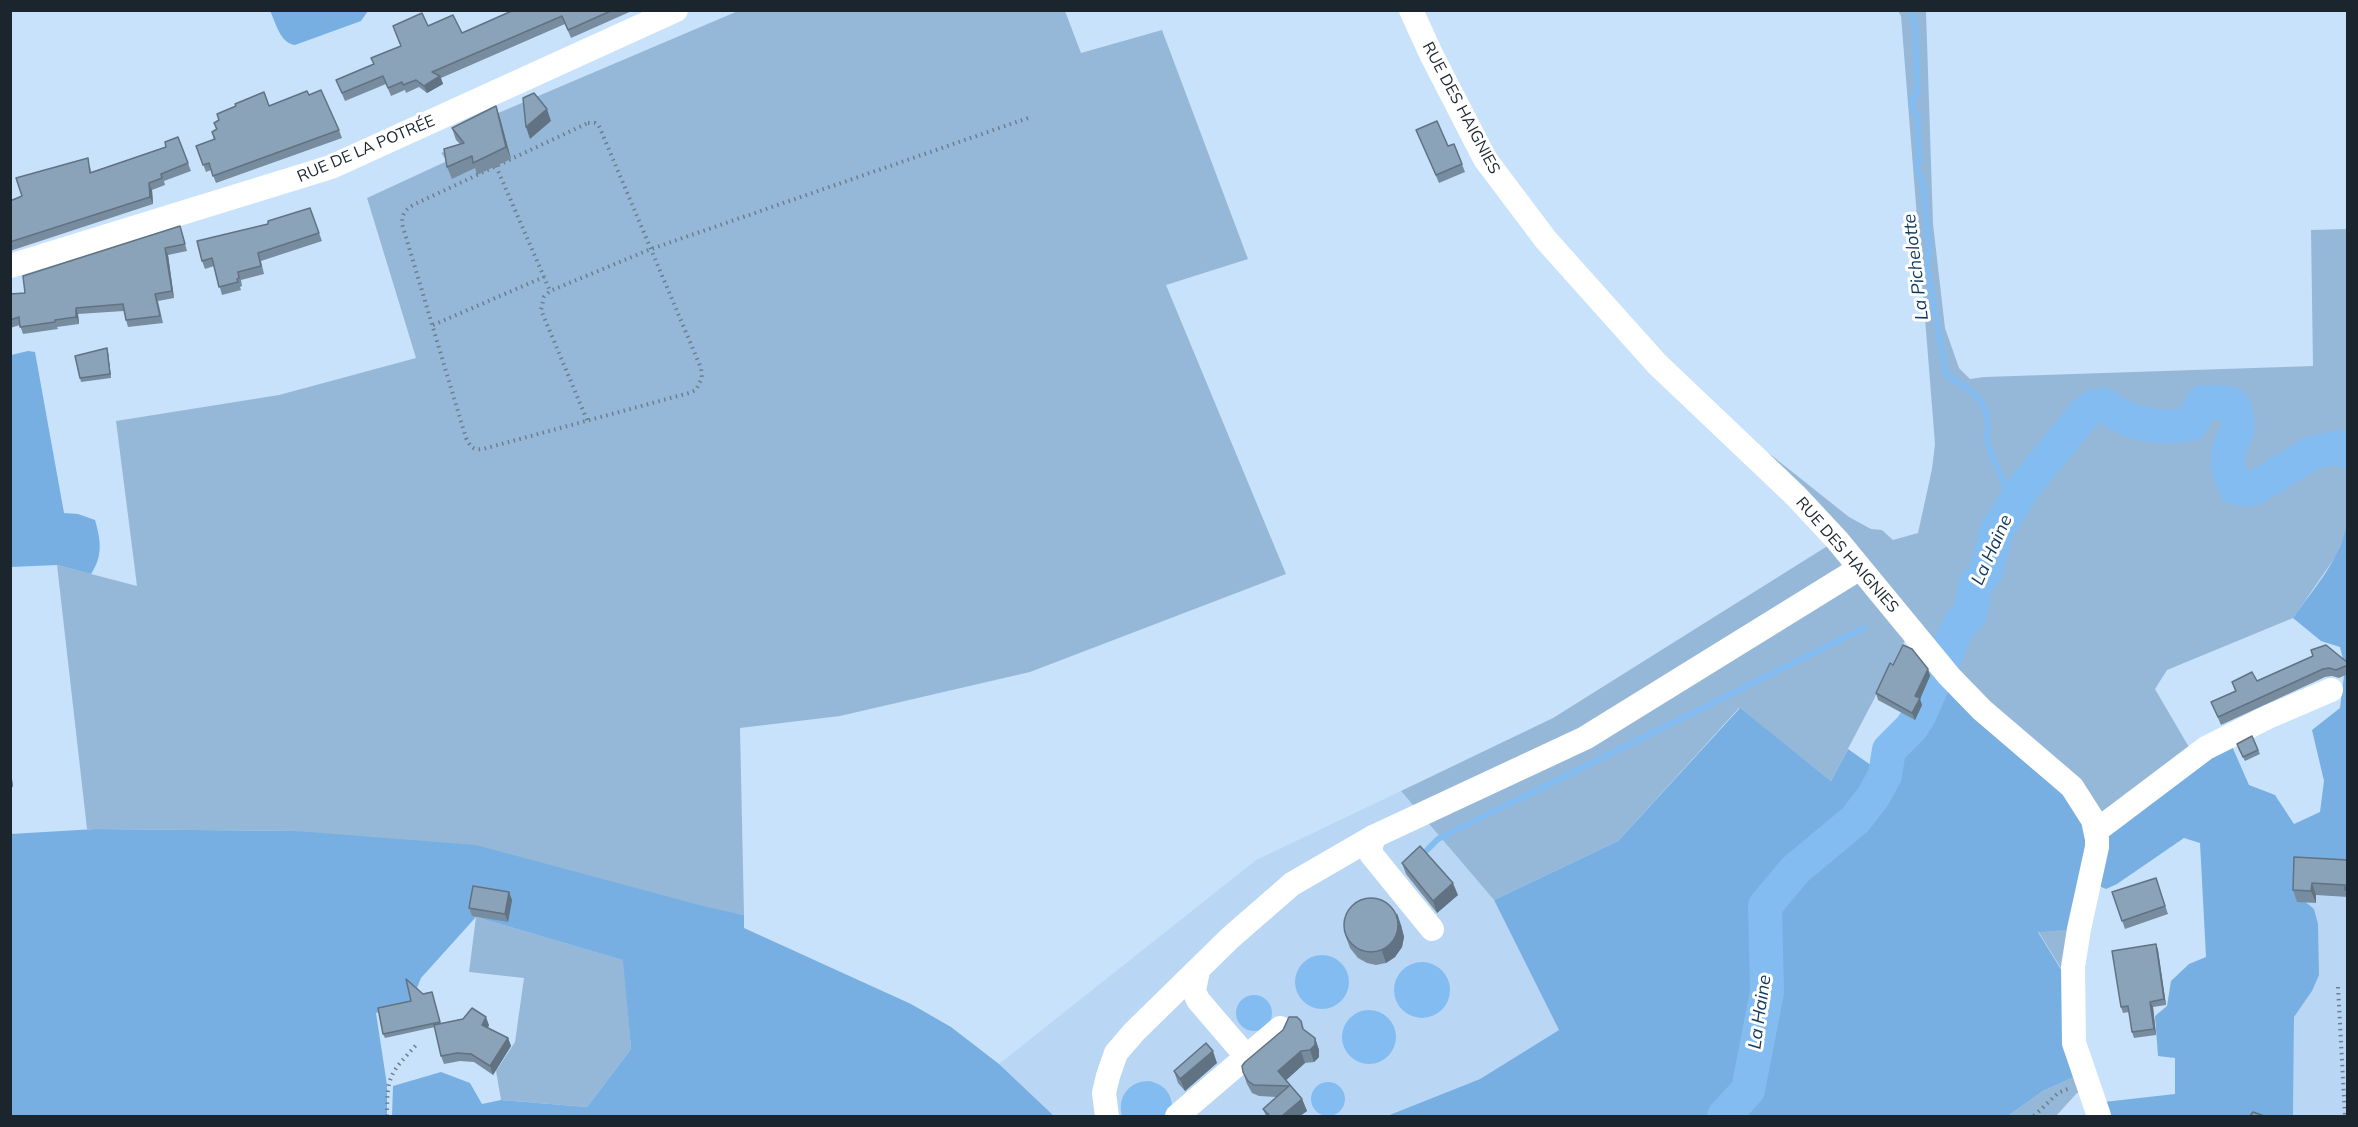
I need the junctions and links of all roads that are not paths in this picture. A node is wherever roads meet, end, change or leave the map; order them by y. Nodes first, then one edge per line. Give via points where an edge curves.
1 (676, 10) edge
2 (1411, 10) edge
3 (10, 266) edge
4 (1860, 568) junction
5 (2331, 690) dead end
6 (2096, 831) junction
7 (1375, 836) junction
8 (1432, 929) dead end
9 (1198, 970) junction
10 (1280, 1028) dead end
11 (1246, 1056) junction
12 (1107, 1116) edge
13 (1177, 1116) edge
14 (2099, 1116) edge

1 - 3 street, RUE DE LA POTRÉE via 473,113 309,175
2 - 4 street, RUE DES HAIGNIES via 1485,159 1546,240 1657,364 1796,496
4 - 6 street, RUE DES HAIGNIES via 1933,658 1982,710 2073,787
4 - 7 street via 1585,738
5 - 6 street via 2206,748
6 - 14 street, RUE DES HAIGNIES via 2097,847 2073,967 2074,1043
7 - 8 street via 1371,854
7 - 9 street via 1292,884
9 - 11 street via 1194,991 1198,1000
9 - 12 street via 1116,1053 1104,1093
10 - 11 street
11 - 13 street

